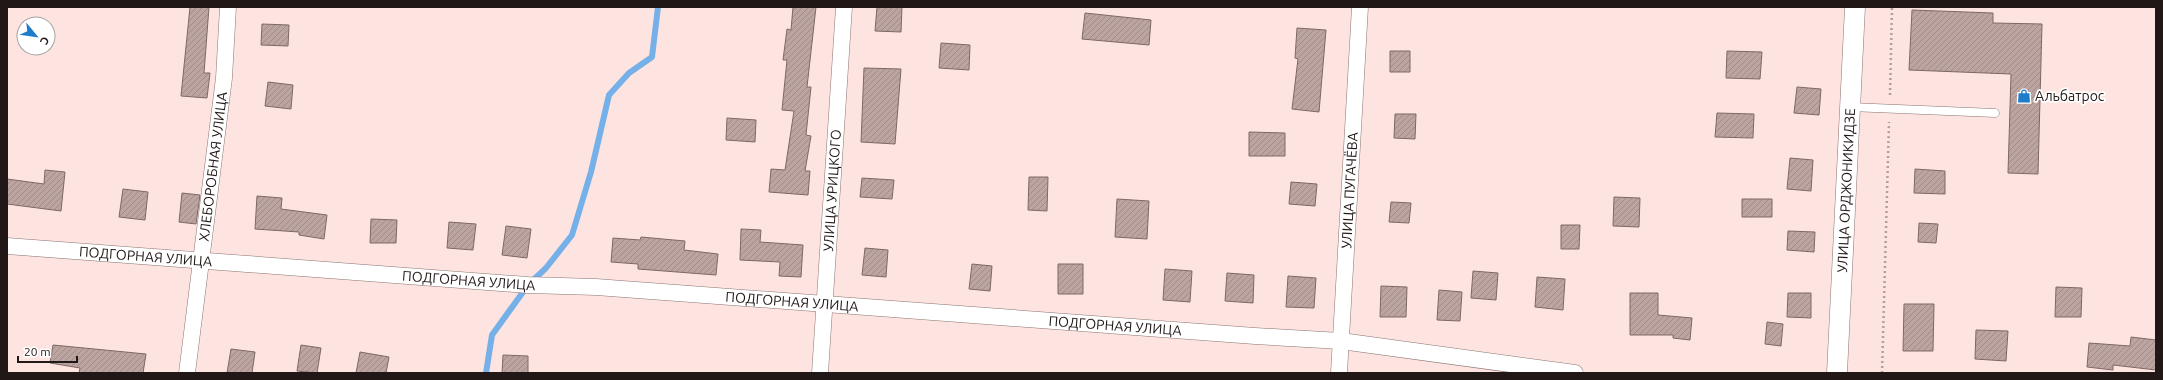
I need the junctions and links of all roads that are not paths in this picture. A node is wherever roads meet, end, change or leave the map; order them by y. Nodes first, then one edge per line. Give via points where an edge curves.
1 (228, 7) edge
2 (844, 7) edge
3 (1360, 7) edge
4 (1854, 7) edge
5 (1850, 107) junction
6 (1995, 113) dead end
7 (7, 246) edge
8 (200, 261) junction
9 (823, 303) junction
10 (1341, 341) junction
11 (187, 373) edge
12 (820, 373) edge
13 (1339, 373) edge
14 (1575, 373) edge
15 (1837, 373) edge

1 - 8 street, ХЛЕБОРОБНАЯ УЛИЦА via 224,78
2 - 9 street, УЛИЦА УРИЦКОГО
3 - 10 street, УЛИЦА ПУГАЧЁВА
4 - 5 street, УЛИЦА ОРДЖОНИКИДЗЕ
5 - 6 lane
5 - 15 street, УЛИЦА ОРДЖОНИКИДЗЕ
7 - 8 street, ПОДГОРНАЯ УЛИЦА
8 - 9 street, ПОДГОРНАЯ УЛИЦА
8 - 11 street, ХЛЕБОРОБНАЯ УЛИЦА
9 - 10 street, ПОДГОРНАЯ УЛИЦА
9 - 12 street, УЛИЦА УРИЦКОГО
10 - 13 street, УЛИЦА ПУГАЧЁВА
10 - 14 street, ПОДГОРНАЯ УЛИЦА

